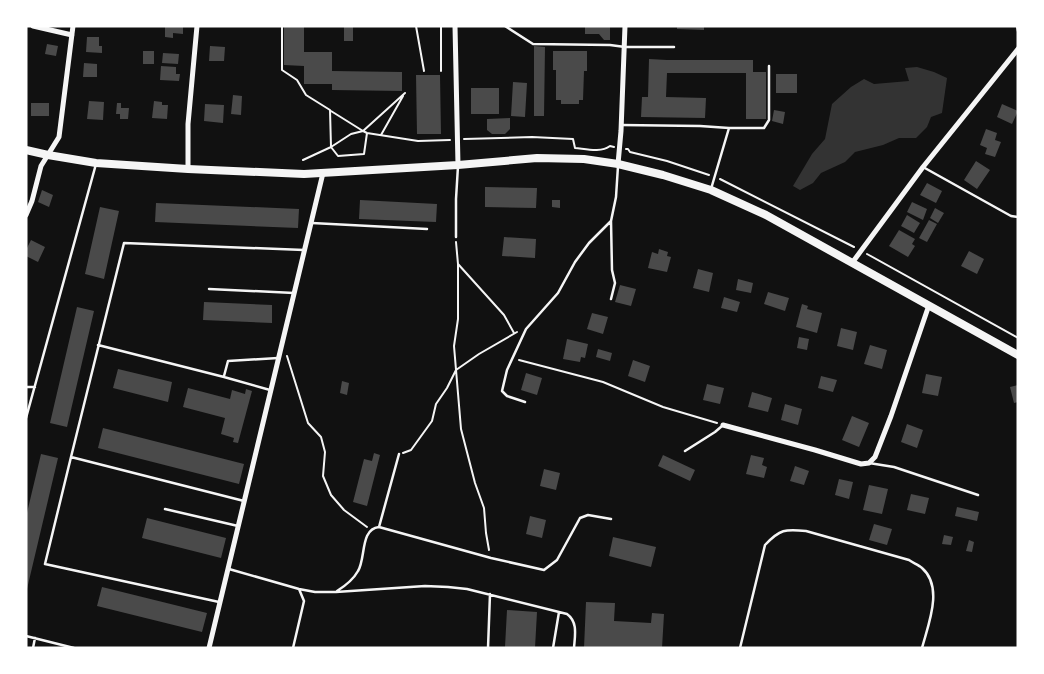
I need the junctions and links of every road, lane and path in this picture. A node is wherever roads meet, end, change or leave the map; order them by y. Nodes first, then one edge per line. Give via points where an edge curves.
1 (33, 26) edge
2 (73, 26) edge
3 (197, 26) edge
4 (282, 26) edge
5 (416, 26) edge
6 (441, 26) edge
7 (455, 26) edge
8 (505, 26) edge
9 (625, 26) edge
10 (1017, 26) edge
11 (1018, 31) edge
12 (72, 35) junction
13 (624, 47) junction
14 (674, 47) dead end
15 (1018, 49) edge
16 (769, 66) dead end
17 (424, 71) dead end
18 (441, 71) dead end
19 (330, 110) junction
20 (621, 125) junction
21 (729, 128) junction
22 (364, 131) junction
23 (367, 133) junction
24 (381, 135) junction
25 (458, 140) junction
26 (331, 148) junction
27 (619, 148) junction
28 (26, 150) edge
29 (48, 155) junction
30 (303, 160) dead end
31 (96, 163) junction
32 (618, 164) junction
33 (458, 165) junction
34 (923, 167) junction
35 (188, 169) junction
36 (323, 173) junction
37 (715, 177) junction
38 (711, 190) junction
39 (26, 215) edge
40 (1018, 217) edge
41 (611, 221) junction
42 (310, 223) junction
43 (427, 229) dead end
44 (456, 238) joint
45 (304, 250) junction
46 (861, 250) junction
47 (852, 263) junction
48 (458, 264) junction
49 (209, 289) dead end
50 (294, 293) junction
51 (611, 299) dead end
52 (929, 305) junction
53 (526, 328) junction
54 (514, 334) junction
55 (523, 337) junction
56 (1018, 338) edge
57 (282, 342) junction
58 (98, 345) junction
59 (1018, 354) edge
60 (278, 358) junction
61 (512, 358) junction
62 (456, 370) junction
63 (224, 377) junction
64 (26, 387) edge
65 (35, 387) junction
66 (270, 390) junction
67 (525, 402) dead end
68 (26, 418) edge
69 (723, 425) junction
70 (685, 451) dead end
71 (399, 454) joint
72 (71, 458) junction
73 (868, 463) junction
74 (978, 495) dead end
75 (244, 501) junction
76 (165, 509) dead end
77 (611, 518) dead end
78 (238, 526) junction
79 (379, 527) junction
80 (371, 530) junction
81 (491, 558) junction
82 (228, 568) junction
83 (299, 589) junction
84 (336, 592) junction
85 (490, 594) junction
86 (220, 602) junction
87 (559, 612) junction
88 (26, 636) edge
89 (35, 638) junction
90 (33, 648) edge
91 (74, 648) edge
92 (209, 648) edge
93 (292, 648) edge
94 (488, 648) edge
95 (553, 648) edge
96 (574, 648) edge
97 (740, 648) edge
98 (922, 648) edge

1 - 12 street
2 - 12 street
3 - 35 street via 188,124
4 - 19 path via 282,70 297,80 306,95
5 - 17 path
6 - 18 path
7 - 25 street
8 - 13 lane via 533,44
9 - 13 street
10 - 11 lane
12 - 29 street via 61,130
13 - 14 lane
13 - 20 street
15 - 34 street
16 - 21 lane via 769,120 764,128
19 - 22 path
19 - 26 path
20 - 21 lane
20 - 27 street
21 - 37 lane
22 - 23 path
22 - 24 path via 405,93
22 - 26 path via 351,134
23 - 24 path
23 - 26 path via 364,154 338,156
24 - 25 path via 418,141
25 - 27 path via 573,138 575,148
25 - 33 street
26 - 30 path
27 - 32 street
27 - 37 path
28 - 29 main road
29 - 31 main road
29 - 39 street via 41,166
31 - 35 main road
31 - 65 lane
32 - 33 main road via 537,158
32 - 38 main road
32 - 41 lane
33 - 36 main road
33 - 44 lane
34 - 40 lane
34 - 46 street
35 - 36 main road
36 - 42 street
37 - 38 lane
37 - 46 path
38 - 47 main road via 766,215
41 - 51 lane via 612,270 616,283
41 - 53 lane via 584,249 558,293
42 - 43 lane
42 - 45 street
44 - 48 path
45 - 50 street
45 - 58 lane via 124,243
46 - 47 street
46 - 56 path
47 - 52 main road
48 - 54 path via 504,315
48 - 62 path
49 - 50 lane
50 - 57 street
52 - 59 main road
52 - 73 street via 875,458
53 - 54 path
53 - 55 lane
54 - 55 path
54 - 62 path
55 - 61 lane
57 - 60 street
57 - 80 path via 308,424 320,437 325,452 323,476 331,495 344,510
58 - 63 lane
58 - 72 lane
60 - 63 lane via 228,361
60 - 66 street
61 - 67 lane via 502,391
61 - 69 path via 603,382
62 - 71 path via 436,404 432,421 411,450
62 - 81 path via 461,429 484,508
63 - 66 lane
64 - 65 lane
65 - 68 lane
66 - 75 street
69 - 70 lane
69 - 73 street via 861,464
71 - 79 lane
72 - 75 lane
72 - 86 lane via 45,564
73 - 74 lane via 894,467
75 - 78 street
76 - 78 lane
77 - 81 lane via 588,515 580,518 557,560 544,570
78 - 82 street
79 - 80 lane
79 - 81 lane
80 - 84 lane via 367,534 357,573
82 - 83 lane
82 - 86 street
83 - 84 lane
83 - 93 lane via 304,601
84 - 85 lane via 448,586
85 - 87 lane
85 - 94 lane
86 - 92 street
87 - 95 lane
87 - 96 lane via 567,614 574,622
88 - 89 lane
89 - 90 lane
89 - 91 lane
97 - 98 lane via 765,545 773,536 792,530 806,531 909,560 922,568 931,580 934,593

